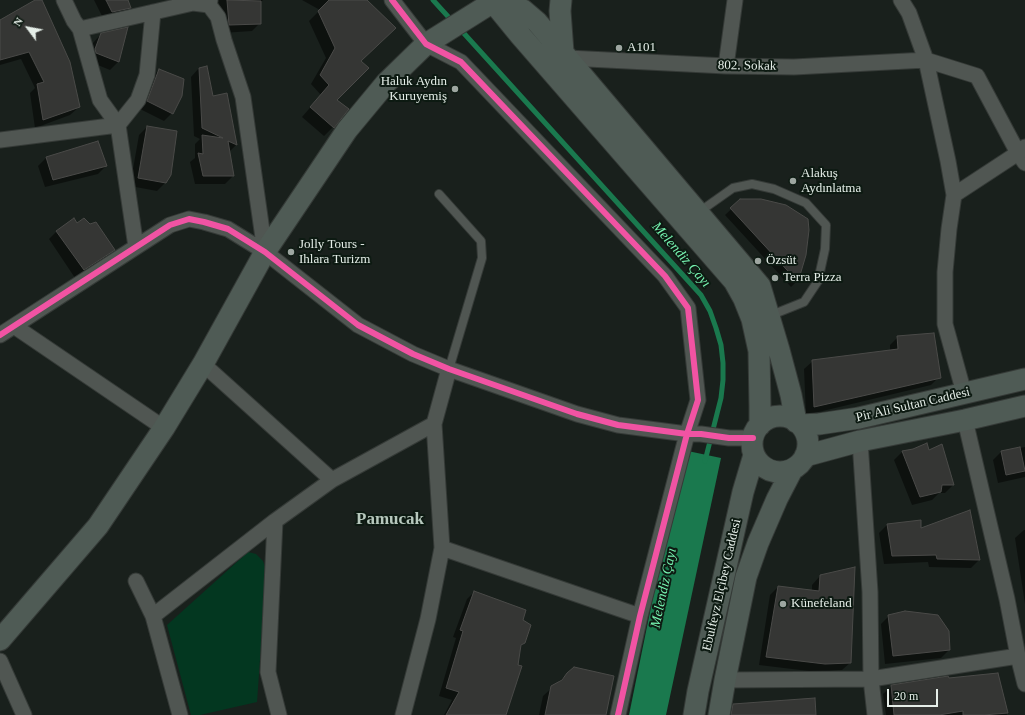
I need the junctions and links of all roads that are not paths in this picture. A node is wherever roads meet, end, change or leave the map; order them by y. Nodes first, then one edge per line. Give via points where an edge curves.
1 (64, 0) edge
2 (392, 0) edge
3 (561, 0) edge
4 (735, 0) edge
5 (901, 0) edge
6 (210, 3) edge
7 (490, 3) edge
8 (153, 12) junction
9 (80, 30) junction
10 (426, 44) junction
11 (566, 55) junction
12 (926, 60) junction
13 (726, 66) junction
14 (118, 125) junction
15 (0, 140) edge
16 (1023, 154) edge
17 (439, 194) dead end
18 (954, 195) junction
19 (698, 213) junction
20 (136, 247) junction
21 (265, 252) junction
22 (769, 316) junction
23 (14, 326) junction
24 (0, 335) edge
25 (204, 364) junction
26 (449, 369) junction
27 (1025, 379) edge
28 (964, 393) junction
29 (1025, 406) edge
30 (965, 420) junction
31 (434, 424) junction
32 (799, 424) junction
33 (164, 428) junction
34 (694, 434) junction
35 (755, 439) junction
36 (860, 441) junction
37 (799, 463) junction
38 (332, 480) junction
39 (275, 520) junction
40 (442, 548) junction
41 (136, 581) dead end
42 (153, 616) junction
43 (640, 616) junction
44 (0, 640) edge
45 (0, 661) edge
46 (1021, 663) edge
47 (871, 679) junction
48 (725, 680) junction
49 (1025, 684) edge
50 (24, 715) edge
51 (180, 715) edge
52 (279, 715) edge
53 (403, 715) edge
54 (618, 715) edge
55 (694, 715) edge
56 (719, 715) edge
57 (875, 715) edge

1 - 9 street
2 - 10 street
3 - 11 main road
4 - 13 street
5 - 12 street via 909,12
6 - 8 street
6 - 21 street via 218,18 243,97
7 - 10 main road
7 - 11 main road via 523,10
7 - 35 main road, Ebulfeyz Elçibey Caddesi via 734,281 752,318 759,351 760,407
8 - 9 street
8 - 14 street via 147,75 138,100
9 - 14 street via 100,100
10 - 21 main road via 386,83 347,130
10 - 34 street via 461,62 665,276 688,308 698,400
11 - 13 street, 802. Sokak
11 - 19 main road
12 - 13 street, 802. Sokak via 794,67
12 - 16 street via 977,76
12 - 18 street
14 - 15 street
14 - 20 street
16 - 18 street
17 - 26 lane via 481,241 482,258
18 - 28 street via 945,272 945,324
19 - 22 main road via 760,286
19 - 22 lane via 733,188 752,184 774,189 806,203 826,225 825,249 818,281 804,302
20 - 21 street via 170,225 190,219 228,229
20 - 23 street
21 - 25 main road
21 - 26 street via 358,324 413,354
22 - 32 main road
23 - 24 street
23 - 33 street
25 - 33 main road
25 - 38 street
26 - 31 street
26 - 34 street via 577,414 618,425
27 - 28 main road, Pir Ali Sultan Caddesi
28 - 32 main road, Pir Ali Sultan Caddesi via 859,418
29 - 30 main road
30 - 36 main road
30 - 46 street
31 - 38 street
31 - 40 street
32 - 35 main road via 790,418 777,416 767,420
32 - 37 main road via 808,441 807,451
33 - 44 main road via 98,526
34 - 35 street
34 - 43 street
35 - 37 main road via 757,461 762,467 781,473
35 - 55 main road, Ebulfeyz Elçibey Caddesi
36 - 37 main road
36 - 47 street via 870,592
37 - 48 main road, Ebulfeyz Elçibey Caddesi via 777,499 746,577
38 - 39 street
39 - 42 street
39 - 52 street via 268,672
40 - 43 street
40 - 53 street via 428,619
41 - 42 street
42 - 51 street
43 - 54 street
45 - 50 street
46 - 47 street
46 - 49 street
47 - 48 street
47 - 57 street
48 - 56 main road, Ebulfeyz Elçibey Caddesi

